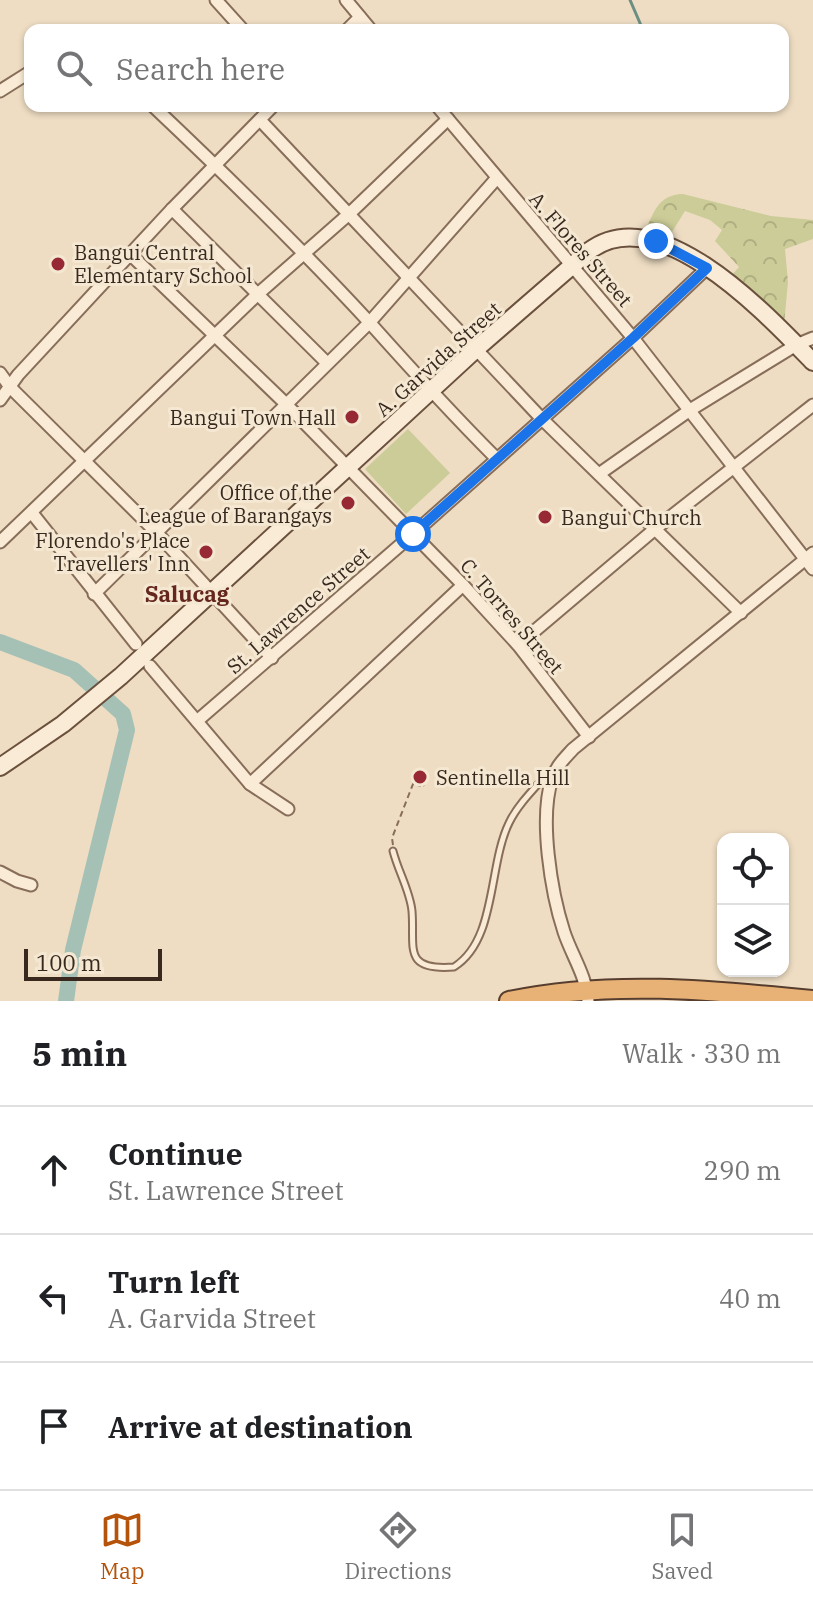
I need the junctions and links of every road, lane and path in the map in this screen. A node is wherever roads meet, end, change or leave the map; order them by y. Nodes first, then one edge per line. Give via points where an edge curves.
1 (216, 0) edge
2 (346, 0) edge
3 (360, 17) junction
4 (238, 24) edge
5 (353, 24) edge
6 (366, 24) edge
7 (24, 76) edge
8 (0, 91) edge
9 (159, 112) edge
10 (267, 112) edge
11 (442, 112) edge
12 (448, 119) junction
13 (260, 120) junction
14 (215, 165) junction
15 (496, 179) junction
16 (172, 209) junction
17 (349, 214) junction
18 (130, 254) junction
19 (302, 254) junction
20 (573, 265) junction
21 (707, 268) junction
22 (410, 279) junction
23 (259, 293) junction
24 (369, 323) junction
25 (215, 335) junction
26 (633, 338) junction
27 (813, 338) edge
28 (796, 345) junction
29 (476, 349) junction
30 (813, 362) edge
31 (327, 363) junction
32 (0, 373) edge
33 (10, 387) junction
34 (430, 392) junction
35 (0, 400) edge
36 (286, 404) junction
37 (813, 405) edge
38 (690, 410) junction
39 (541, 418) junction
40 (496, 458) junction
41 (83, 462) junction
42 (349, 467) junction
43 (734, 468) junction
44 (599, 474) junction
45 (32, 513) junction
46 (655, 529) junction
47 (156, 532) junction
48 (413, 534) junction
49 (0, 542) edge
50 (811, 560) edge
51 (463, 585) junction
52 (211, 592) junction
53 (94, 594) junction
54 (741, 613) junction
55 (136, 644) dead end
56 (518, 645) junction
57 (272, 658) junction
58 (150, 666) dead end
59 (197, 721) junction
60 (589, 737) junction
61 (0, 767) edge
62 (428, 775) dead end
63 (551, 781) junction
64 (250, 784) junction
65 (288, 809) dead end
66 (392, 838) dead end
67 (393, 851) dead end
68 (0, 872) edge
69 (31, 885) dead end
70 (688, 995) edge
71 (588, 996) edge
72 (813, 1000) edge
73 (509, 1001) edge

1 - 4 street
2 - 3 street
3 - 5 street
3 - 6 street
7 - 8 street
9 - 14 street
10 - 13 street
11 - 12 street, A. Flores Street
12 - 15 street, A. Flores Street
12 - 17 street
13 - 14 street
13 - 17 street
14 - 16 street
14 - 19 street
15 - 20 street, A. Flores Street
15 - 22 street
16 - 18 street
16 - 23 street
17 - 19 street
17 - 22 street
18 - 25 street, C. Torres Street
18 - 33 street
19 - 23 street
19 - 24 street
20 - 21 main road, A. Garvida Street via 606,240 634,236
20 - 26 street, A. Flores Street
20 - 29 main road, A. Garvida Street
21 - 26 street, St. Lawrence Street
21 - 28 main road, A. Garvida Street via 748,298
22 - 24 street
22 - 29 street
23 - 25 street
23 - 31 street
24 - 31 street
24 - 34 street
25 - 36 street, C. Torres Street
25 - 41 street
26 - 38 street, A. Flores Street
26 - 39 street, St. Lawrence Street
27 - 28 street
28 - 30 main road, A. Garvida Street
28 - 38 street
29 - 34 main road, A. Garvida Street
29 - 39 street
31 - 36 street
32 - 33 street
33 - 35 street
33 - 41 street
34 - 40 street
34 - 42 main road, A. Garvida Street
36 - 42 street, C. Torres Street
36 - 47 street
37 - 43 street
38 - 43 street, A. Flores Street
38 - 44 street
39 - 40 street, St. Lawrence Street
39 - 44 street
40 - 48 street, St. Lawrence Street
41 - 45 street
41 - 47 street
42 - 48 street, C. Torres Street
42 - 52 main road, A. Garvida Street
43 - 46 street
43 - 50 street, A. Flores Street
44 - 46 street
45 - 49 street
45 - 53 street
46 - 54 street
46 - 56 street
47 - 52 street
47 - 53 street
48 - 51 street, C. Torres Street
48 - 57 street, St. Lawrence Street
50 - 54 street
51 - 56 street, C. Torres Street
51 - 64 street
52 - 57 street
52 - 61 main road, A. Garvida Street via 121,676
53 - 55 street
54 - 60 street
56 - 60 street, C. Torres Street
57 - 59 street, St. Lawrence Street
58 - 59 street
59 - 64 street
60 - 63 street via 562,761
62 - 66 path via 422,786 413,784
63 - 67 lane via 540,782 509,823 481,932 472,951 454,967 427,966 416,959 410,903
63 - 71 street via 549,844 556,901
64 - 65 street
68 - 69 street
70 - 71 highway
70 - 72 highway
71 - 73 highway

